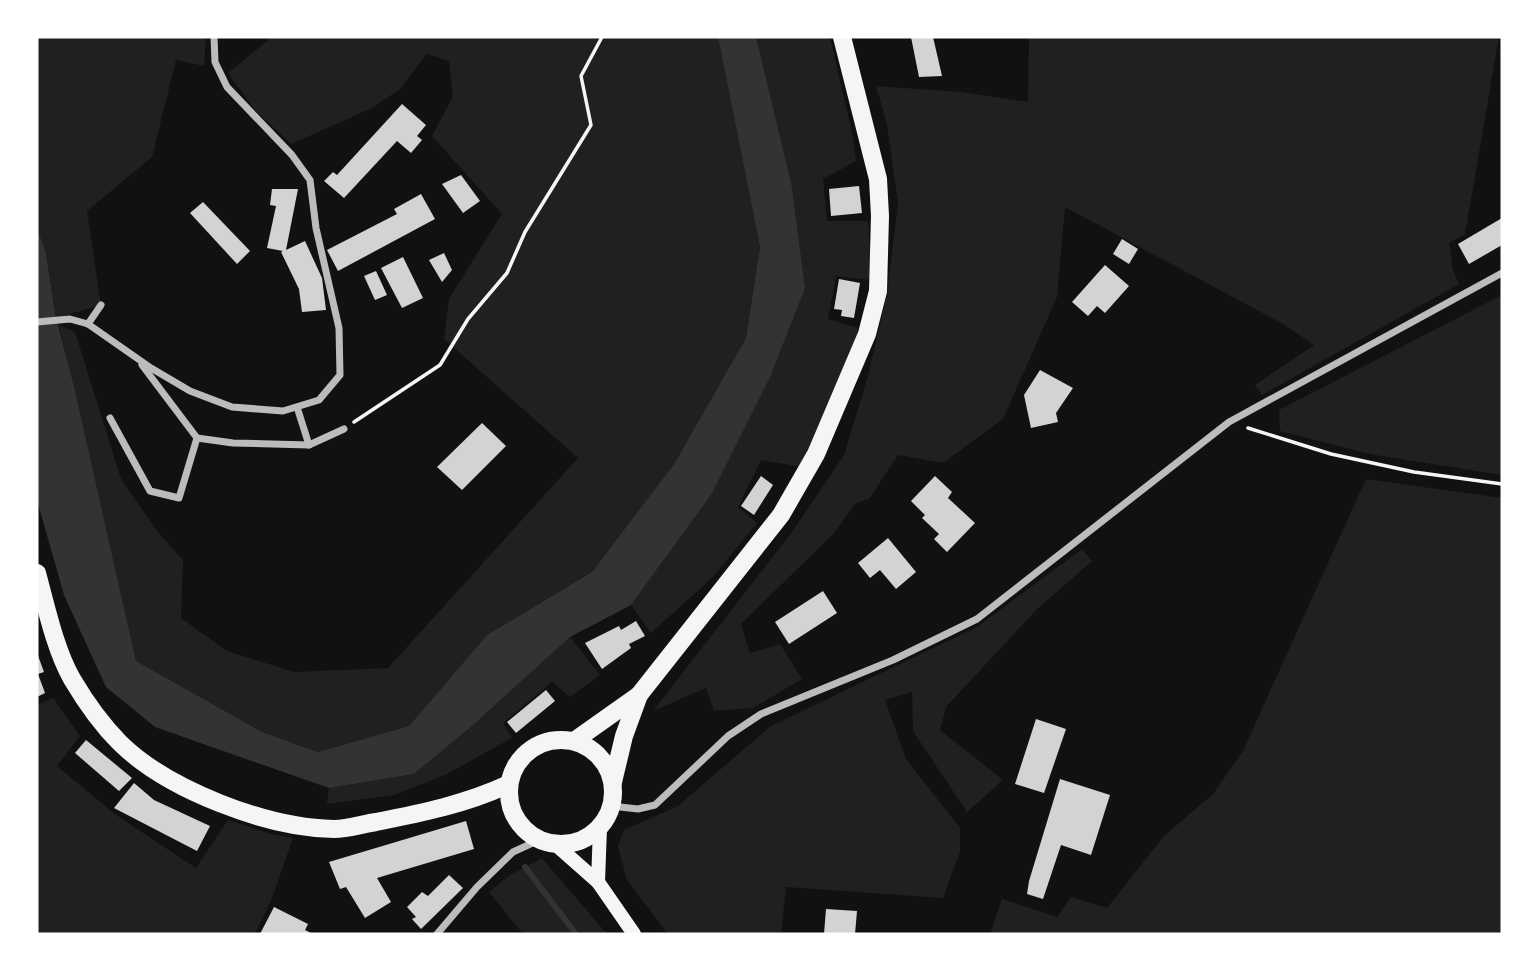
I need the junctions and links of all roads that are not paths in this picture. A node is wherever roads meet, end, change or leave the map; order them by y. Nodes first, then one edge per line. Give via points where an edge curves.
1 (214, 37) edge
2 (842, 37) edge
3 (1502, 273) edge
4 (101, 304) dead end
5 (37, 322) edge
6 (88, 324) junction
7 (137, 358) junction
8 (297, 407) junction
9 (110, 418) dead end
10 (344, 429) road end
11 (197, 438) junction
12 (309, 445) junction
13 (37, 573) edge
14 (639, 695) junction
15 (574, 741) junction
16 (613, 782) junction
17 (509, 784) junction
18 (611, 806) junction
19 (600, 827) junction
20 (547, 842) junction
21 (598, 882) junction
22 (437, 934) edge
23 (634, 934) edge

1 - 8 street via 215,62 227,88 310,180 316,228 340,328 340,375 319,400
2 - 14 main road via 878,179 878,291 867,334 816,454 781,515
3 - 18 street via 1229,422 977,619 893,660 761,714 728,736 655,805 638,809
4 - 6 street
5 - 6 street via 70,319
6 - 7 street
7 - 8 street via 190,391 232,407 283,411
7 - 11 street
8 - 12 street
9 - 11 street via 150,491 179,498
10 - 12 street
11 - 12 street
13 - 17 main road via 71,676 91,707 120,743 160,773 209,799 265,819 335,829 434,810
14 - 15 main road
14 - 16 main road
15 - 16 main road via 600,756
15 - 17 main road via 552,740 532,748 513,770
16 - 18 main road
17 - 20 main road via 514,817 525,830
18 - 19 main road
19 - 20 main road via 572,843
19 - 21 main road
20 - 21 main road
20 - 22 street via 513,852
21 - 23 main road

